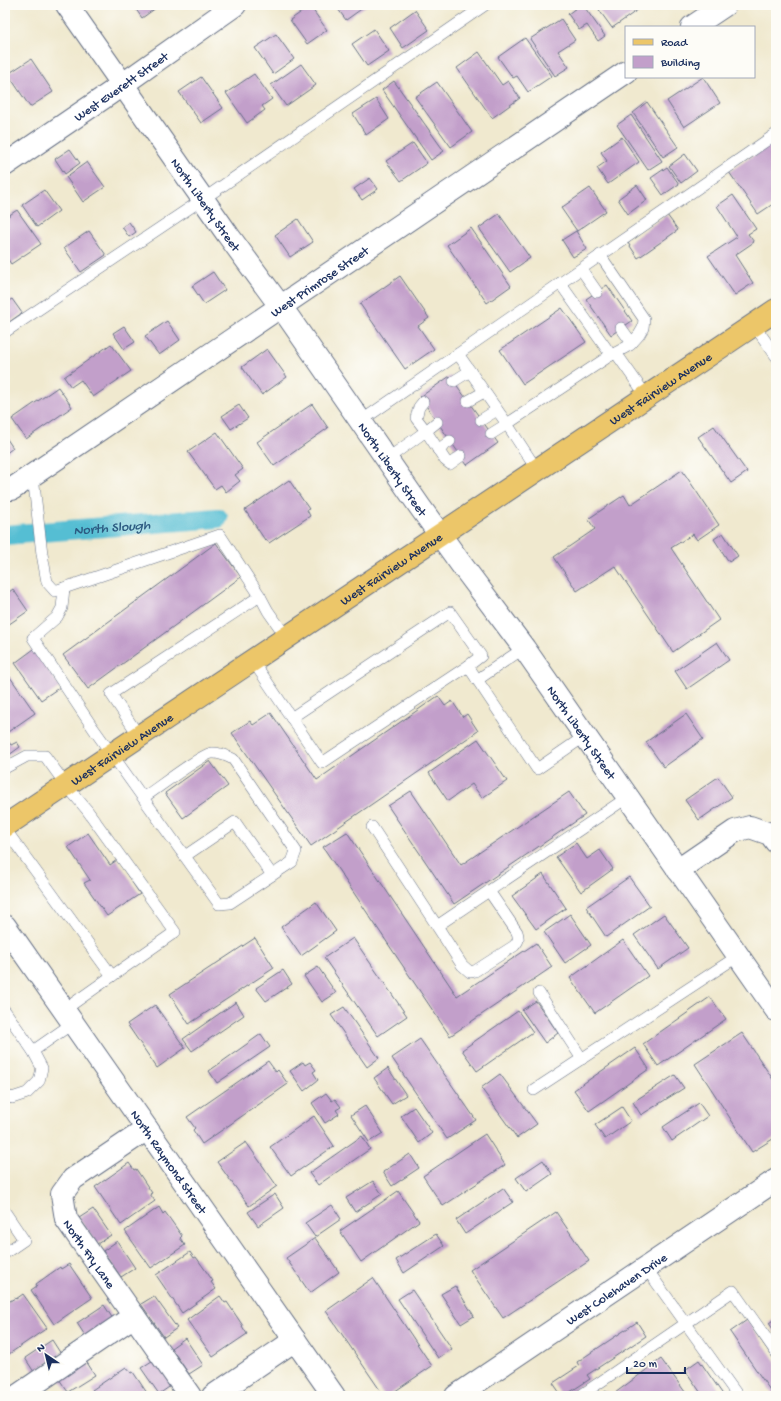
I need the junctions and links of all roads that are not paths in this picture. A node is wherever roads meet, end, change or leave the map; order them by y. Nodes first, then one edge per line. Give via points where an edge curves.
1 (68, 5) edge
2 (235, 5) edge
3 (485, 5) edge
4 (725, 5) edge
5 (694, 26) edge
6 (625, 73) edge
7 (123, 84) junction
8 (776, 134) edge
9 (5, 165) edge
10 (203, 199) junction
11 (600, 255) junction
12 (581, 269) junction
13 (560, 283) junction
14 (597, 292) dead end
15 (280, 307) junction
16 (776, 310) edge
17 (754, 325) junction
18 (622, 328) dead end
19 (5, 332) edge
20 (632, 343) junction
21 (458, 354) junction
22 (613, 354) junction
23 (776, 356) edge
24 (470, 371) junction
25 (454, 381) dead end
26 (484, 392) junction
27 (647, 397) junction
28 (468, 401) dead end
29 (423, 402) dead end
30 (497, 410) junction
31 (482, 420) dead end
32 (361, 421) junction
33 (437, 422) dead end
34 (507, 424) junction
35 (426, 431) junction
36 (491, 434) dead end
37 (450, 441) dead end
38 (438, 450) junction
39 (461, 456) dead end
40 (387, 459) junction
41 (537, 470) junction
42 (33, 476) junction
43 (12, 489) dead end
44 (440, 535) junction
45 (64, 588) junction
46 (260, 596) junction
47 (286, 638) junction
48 (524, 648) junction
49 (253, 660) junction
50 (468, 666) junction
51 (477, 680) junction
52 (291, 718) junction
53 (139, 736) junction
54 (585, 736) junction
55 (113, 754) junction
56 (5, 768) edge
57 (66, 785) junction
58 (628, 797) junction
59 (144, 798) junction
60 (372, 826) dead end
61 (5, 827) edge
62 (776, 842) edge
63 (185, 856) junction
64 (678, 870) junction
65 (272, 875) junction
66 (490, 891) junction
67 (5, 926) edge
68 (437, 926) junction
69 (738, 956) junction
70 (112, 976) junction
71 (539, 993) dead end
72 (776, 1010) edge
73 (5, 1011) edge
74 (69, 1017) junction
75 (33, 1051) junction
76 (582, 1059) junction
77 (534, 1090) dead end
78 (5, 1095) edge
79 (147, 1129) junction
80 (776, 1180) edge
81 (5, 1212) edge
82 (5, 1253) edge
83 (646, 1268) junction
84 (134, 1316) junction
85 (686, 1324) junction
86 (295, 1340) junction
87 (776, 1352) edge
88 (17, 1396) edge
89 (190, 1396) edge
90 (213, 1396) edge
91 (334, 1396) edge
92 (456, 1396) edge
93 (580, 1396) edge
94 (738, 1396) edge

1 - 7 street, North Liberty Street
2 - 7 street, West Everett Street
3 - 10 lane
4 - 5 street
6 - 15 street, West Primrose Street
7 - 9 street, West Everett Street
7 - 10 street, North Liberty Street
8 - 11 lane
10 - 15 street, North Liberty Street
10 - 19 lane
11 - 12 lane
11 - 20 lane via 644,319 639,336
12 - 13 lane
12 - 14 lane
13 - 21 lane
13 - 22 lane
15 - 32 street, North Liberty Street
15 - 42 street, West Primrose Street
16 - 17 main road, West Fairview Avenue
17 - 23 lane
17 - 27 main road, West Fairview Avenue
18 - 20 lane
20 - 22 lane
21 - 24 lane
21 - 32 lane
22 - 27 lane
22 - 34 lane
24 - 25 lane
24 - 26 lane
26 - 28 lane
26 - 30 lane
27 - 41 main road, West Fairview Avenue
29 - 35 lane via 416,418
30 - 31 lane
30 - 34 lane
32 - 40 street, North Liberty Street
33 - 35 lane
34 - 36 lane
34 - 41 lane
35 - 38 lane
35 - 40 lane
37 - 38 lane
38 - 39 lane via 450,464
40 - 44 street, North Liberty Street
41 - 44 main road, West Fairview Avenue
42 - 43 street, West Primrose Street
42 - 45 lane via 47,582 55,591
44 - 47 main road, West Fairview Avenue
44 - 48 street, North Liberty Street
45 - 46 lane via 220,535
45 - 55 lane via 62,608 33,638
46 - 47 lane
46 - 53 lane via 111,694
47 - 49 main road, West Fairview Avenue
48 - 51 lane
48 - 54 street, North Liberty Street
49 - 52 lane
49 - 53 main road, West Fairview Avenue
50 - 51 lane
50 - 52 lane via 322,763
50 - 52 lane via 481,656 450,612
51 - 54 lane via 537,769
53 - 55 main road, West Fairview Avenue
54 - 58 street, North Liberty Street
55 - 57 main road, West Fairview Avenue
55 - 59 lane
56 - 57 lane via 27,756 45,756
57 - 61 main road, West Fairview Avenue
57 - 70 lane via 176,932
58 - 64 street, North Liberty Street
58 - 66 lane
59 - 63 lane
59 - 65 lane via 211,753 233,759 296,850 292,862
60 - 68 lane
61 - 70 lane
62 - 64 street via 770,834 750,827 735,831
63 - 65 lane via 219,904 230,903
63 - 65 lane via 235,822
64 - 69 street, North Liberty Street
66 - 68 lane
66 - 68 lane via 517,932 518,942 514,946 470,972 462,965
67 - 74 street, North Raymond Street
69 - 72 street, North Liberty Street
69 - 76 lane
70 - 74 lane
71 - 76 lane
73 - 75 lane
74 - 75 lane
74 - 79 street, North Raymond Street
75 - 78 lane via 42,1068 39,1081 27,1093 12,1098
76 - 77 lane
79 - 84 street, North Fry Lane via 73,1179 62,1194 66,1219
79 - 86 street, North Raymond Street
80 - 83 street, West Colehaven Drive
81 - 82 lane via 24,1240
83 - 85 lane
83 - 92 street, West Colehaven Drive
84 - 88 street
84 - 89 street, North Fry Lane
85 - 87 lane via 733,1291
85 - 93 lane
85 - 94 lane
86 - 90 street
86 - 91 street, North Raymond Street

